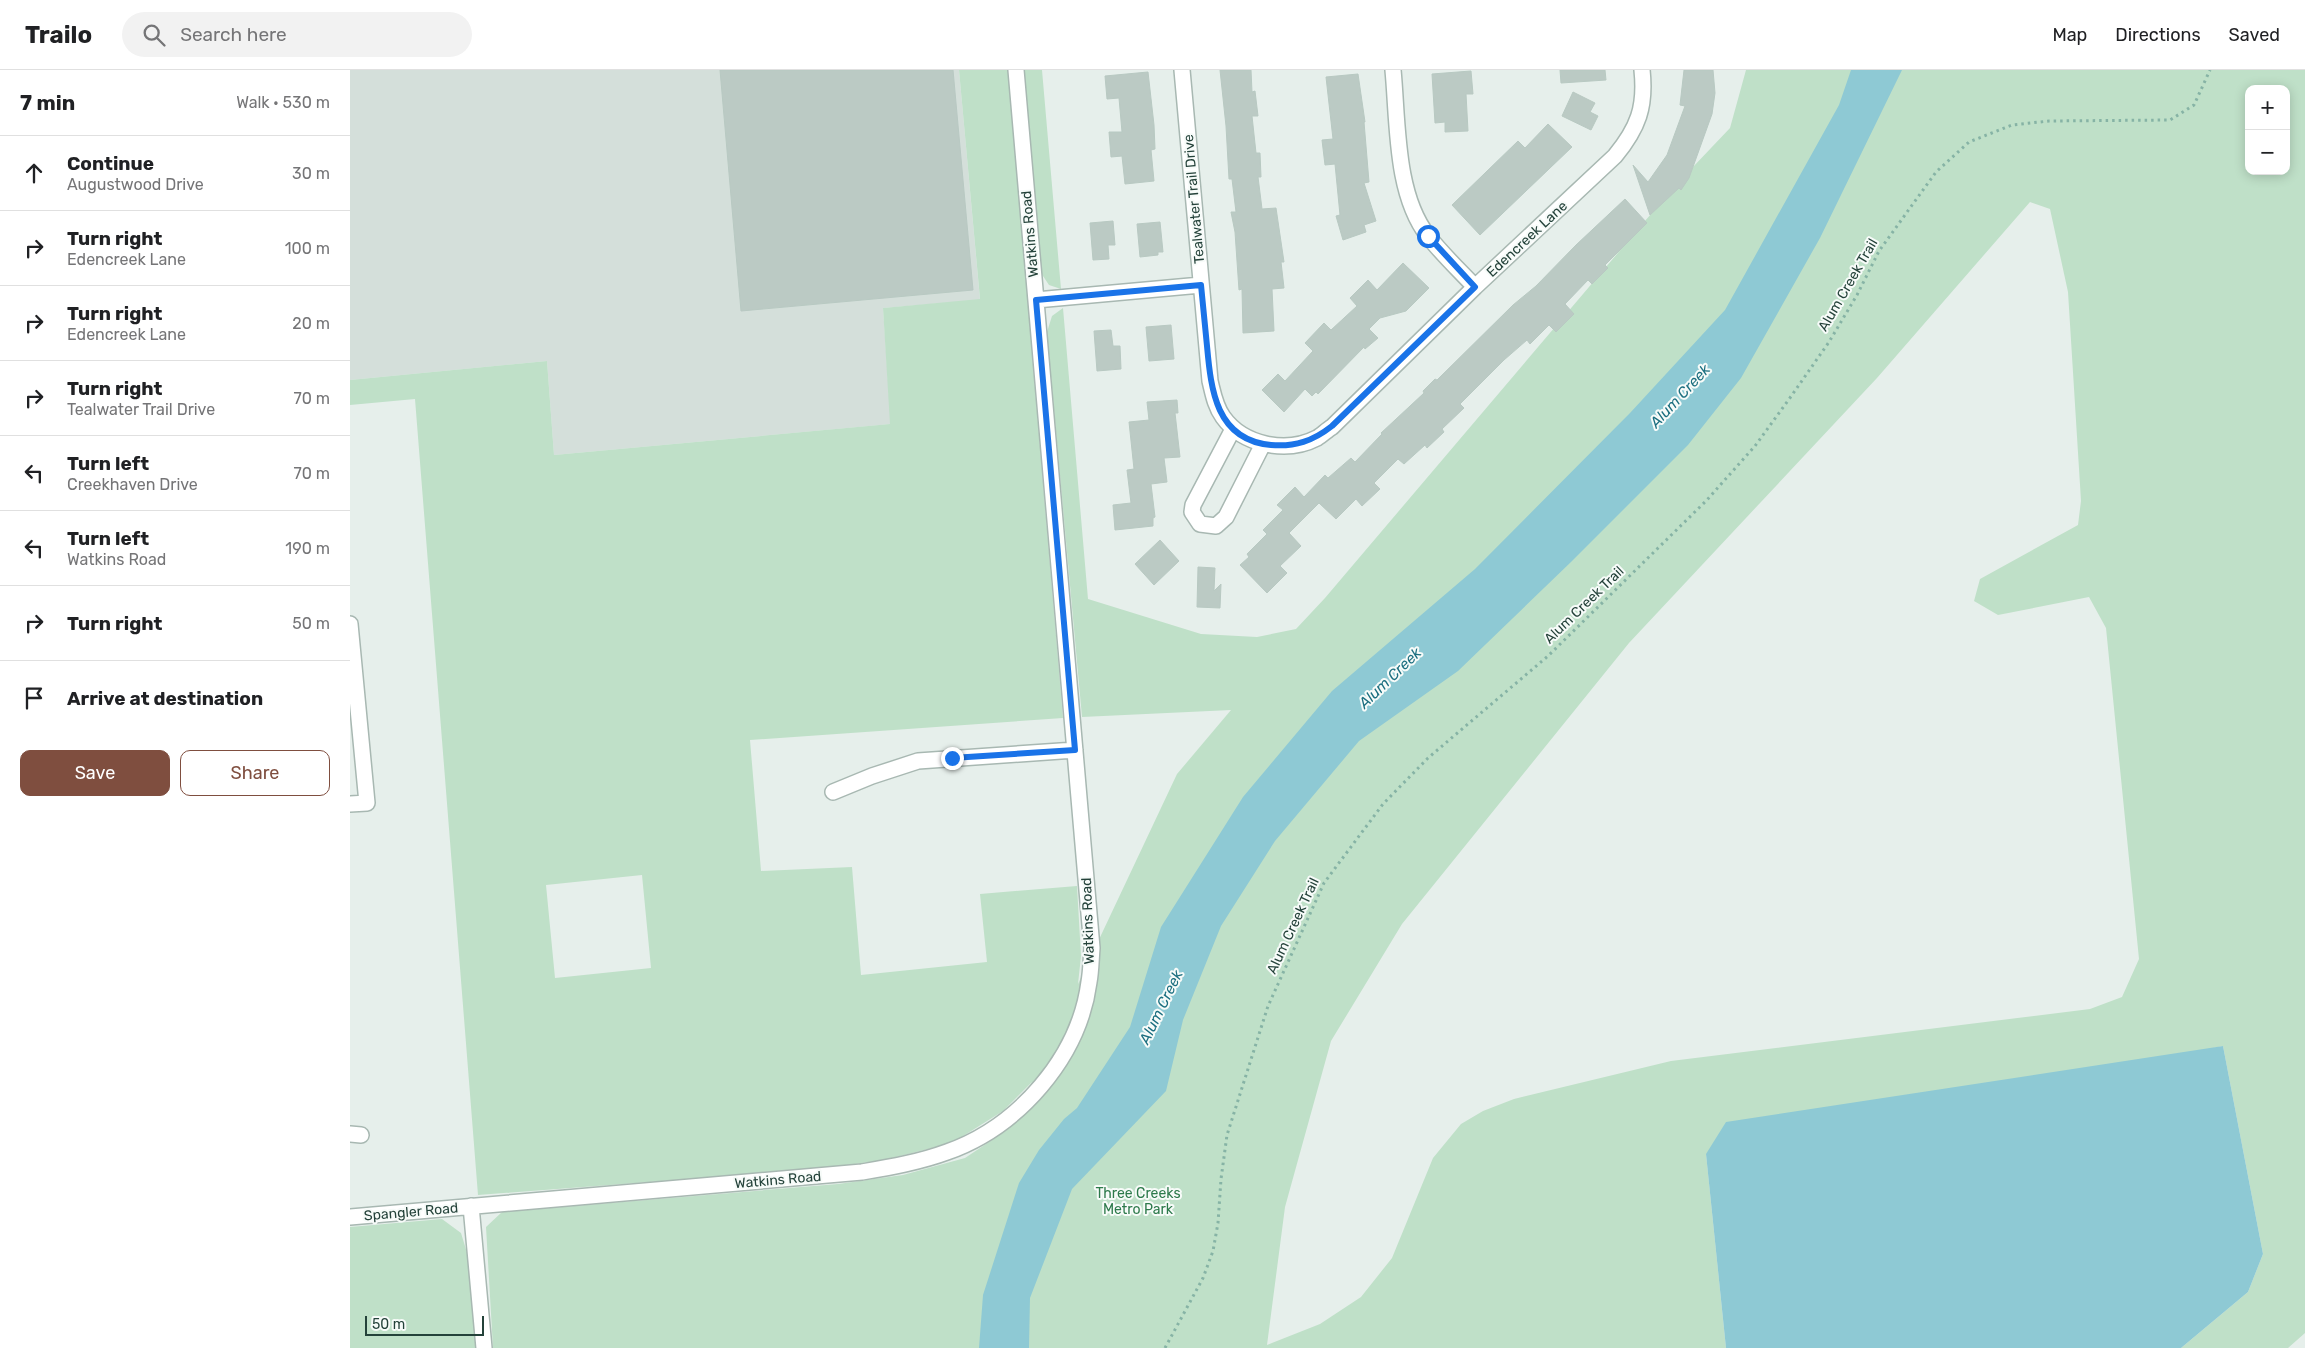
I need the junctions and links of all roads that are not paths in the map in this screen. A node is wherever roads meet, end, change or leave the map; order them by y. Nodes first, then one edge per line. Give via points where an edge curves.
1 (1016, 70) edge
2 (1182, 70) edge
3 (1393, 70) edge
4 (1642, 70) edge
5 (1201, 285) junction
6 (1475, 287) junction
7 (1036, 300) junction
8 (1239, 433) junction
9 (1263, 444) junction
10 (350, 624) edge
11 (354, 703) edge
12 (1075, 750) junction
13 (833, 792) dead end
14 (350, 804) edge
15 (471, 1206) junction
16 (350, 1217) edge
17 (484, 1348) edge

1 - 7 street, Watkins Road
2 - 5 street, Tealwater Trail Drive
3 - 6 street via 1403,177 1408,198 1428,236
4 - 6 street, Edencreek Lane via 1641,113 1631,136 1615,156
5 - 7 street
5 - 8 street, Tealwater Trail Drive via 1210,381 1218,408
6 - 9 street, Edencreek Lane via 1316,438 1297,444
7 - 12 street, Watkins Road
8 - 9 street, Edencreek Lane
8 - 9 street via 1193,505 1192,512 1200,524 1216,526 1226,516
10 - 11 street
11 - 14 street via 366,802
12 - 13 street via 918,761
12 - 15 street, Watkins Road via 1092,948 1089,984 1067,1050 1027,1102 1006,1119 948,1152 862,1172
15 - 16 street, Spangler Road
15 - 17 street

